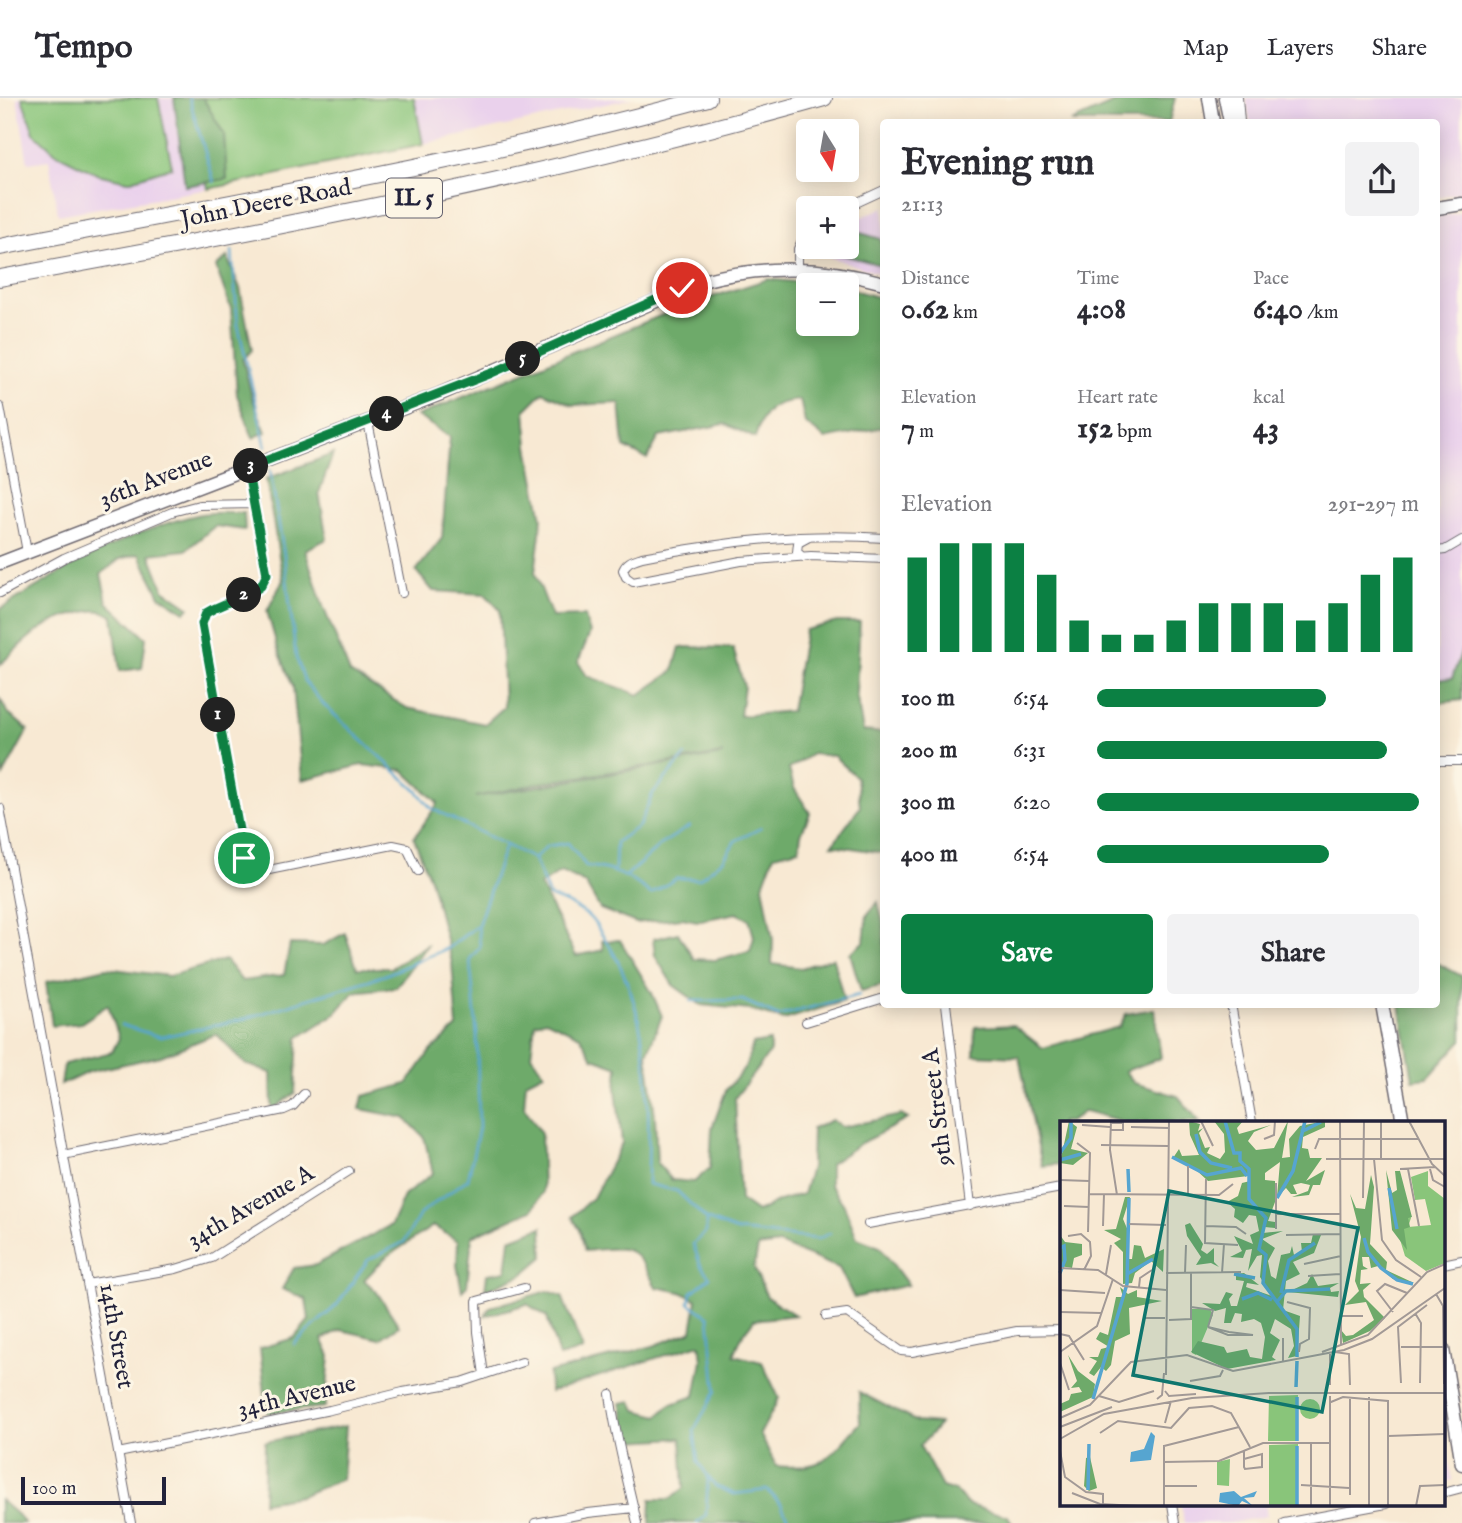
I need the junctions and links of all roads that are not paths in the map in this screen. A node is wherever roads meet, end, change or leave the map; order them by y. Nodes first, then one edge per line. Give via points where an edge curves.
1 (708, 98) edge
2 (824, 98) edge
3 (1209, 98) edge
4 (1225, 98) edge
5 (1234, 98) edge
6 (1212, 119) edge
7 (1229, 119) edge
8 (1236, 119) edge
9 (880, 192) edge
10 (859, 202) edge
11 (1462, 204) edge
12 (1440, 208) edge
13 (0, 247) edge
14 (799, 259) edge
15 (798, 268) junction
16 (0, 278) edge
17 (880, 283) edge
18 (0, 407) edge
19 (368, 422) junction
20 (247, 468) junction
21 (255, 505) junction
22 (812, 536) junction
23 (880, 538) edge
24 (1462, 540) edge
25 (1440, 551) edge
26 (27, 552) junction
27 (803, 557) junction
28 (880, 559) edge
29 (0, 563) edge
30 (0, 593) edge
31 (402, 593) dead end
32 (1440, 761) edge
33 (1462, 761) edge
34 (0, 808) edge
35 (2, 842) edge
36 (418, 871) dead end
37 (880, 999) edge
38 (946, 1008) edge
39 (1232, 1008) edge
40 (1383, 1008) edge
41 (806, 1022) dead end
42 (304, 1094) dead end
43 (1252, 1121) edge
44 (1404, 1121) edge
45 (63, 1155) junction
46 (349, 1171) dead end
47 (1060, 1188) edge
48 (970, 1206) junction
49 (868, 1224) dead end
50 (1462, 1260) edge
51 (1444, 1264) edge
52 (87, 1284) junction
53 (524, 1288) dead end
54 (826, 1316) dead end
55 (1060, 1330) edge
56 (1444, 1355) edge
57 (522, 1362) dead end
58 (484, 1375) junction
59 (610, 1394) dead end
60 (118, 1453) junction
61 (1462, 1464) edge
62 (1462, 1488) edge
63 (1444, 1493) edge
64 (1377, 1506) edge
65 (634, 1508) junction
66 (1315, 1520) edge
67 (131, 1523) edge
68 (535, 1523) edge
69 (637, 1523) edge
70 (1284, 1523) edge

1 - 13 highway, John Deere Road / IL 5 via 426,165
2 - 16 highway, John Deere Road / IL 5 via 609,156 487,183
3 - 6 street
4 - 7 street
5 - 8 highway
9 - 10 street
11 - 12 street
14 - 15 street
15 - 17 street, 36th Avenue
15 - 19 street, 36th Avenue via 726,275 682,288 492,373
18 - 26 street
19 - 20 street, 36th Avenue
19 - 31 street
20 - 21 street
20 - 26 street, 36th Avenue
21 - 30 street via 200,505 172,512 64,558
21 - 36 street via 267,574 261,586 206,613 202,624 244,858 253,867 269,870 393,845 407,848
22 - 23 street
22 - 27 street via 798,543 797,552
22 - 27 street via 706,545 630,561 623,570 634,582 741,561
24 - 25 street
26 - 29 street, 36th Avenue
27 - 28 street
32 - 33 street
34 - 35 street, 14th Street
35 - 45 street, 14th Street
37 - 41 street
38 - 48 street, 9th Street A
39 - 43 street
40 - 44 street
42 - 45 street via 284,1110
45 - 52 street, 14th Street
46 - 52 street, 34th Avenue A via 212,1258
47 - 48 street
48 - 49 street
50 - 51 street
52 - 60 street, 14th Street
53 - 58 street via 477,1301
54 - 55 street via 846,1312 901,1351 912,1352 1030,1329
56 - 61 street
57 - 58 street, 34th Avenue
58 - 60 street, 34th Avenue
59 - 65 street
60 - 67 street, 14th Street
62 - 63 street
64 - 66 street
65 - 68 street
65 - 69 street
66 - 70 street

